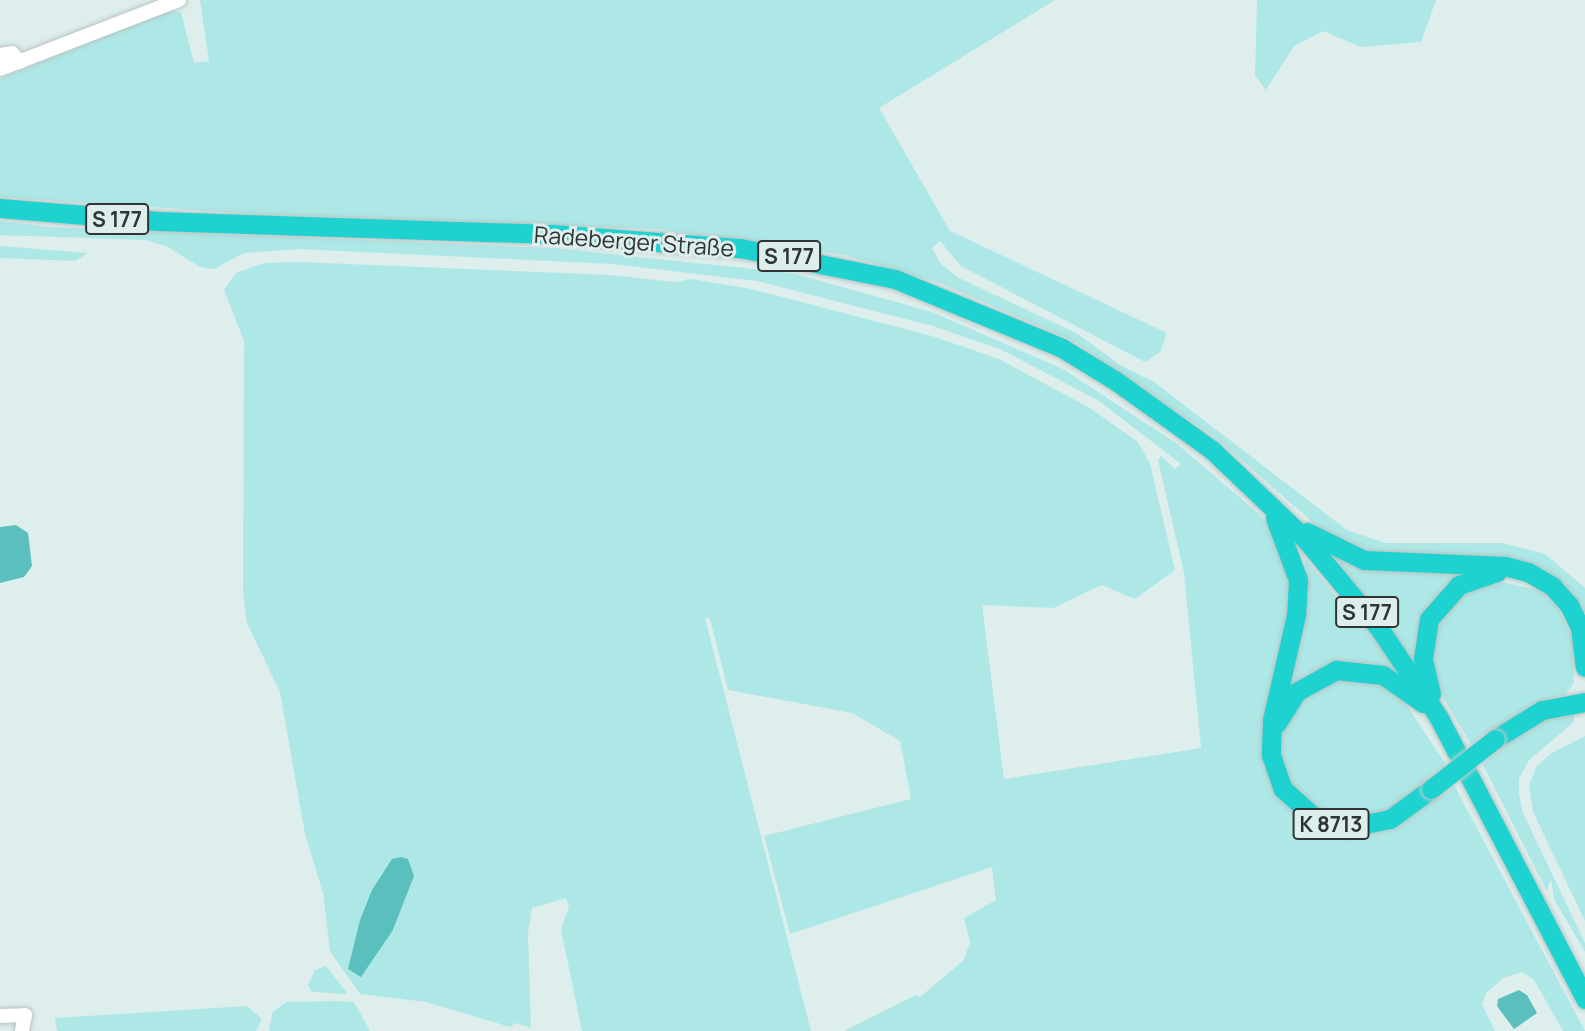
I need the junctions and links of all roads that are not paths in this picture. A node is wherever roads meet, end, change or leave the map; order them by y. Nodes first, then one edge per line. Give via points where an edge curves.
1 (179, 0) edge
2 (145, 5) edge
3 (0, 55) edge
4 (20, 62) junction
5 (0, 69) edge
6 (0, 208) edge
7 (1262, 496) junction
8 (1282, 516) junction
9 (1528, 572) junction
10 (1585, 667) edge
11 (1585, 702) edge
12 (1439, 718) junction
13 (1271, 741) junction
14 (1585, 999) edge
15 (0, 1016) edge
16 (22, 1031) edge

1 - 2 street
2 - 4 street
3 - 4 street via 12,53
4 - 5 street
6 - 7 highway, Radeberger Straße / S 177 via 234,224 656,240 842,265 941,295 1087,362 1171,418
7 - 8 highway, S 177
7 - 13 highway via 1285,536 1298,580 1296,615 1275,698
8 - 9 highway via 1364,560 1505,566
8 - 12 highway, S 177 via 1379,628
9 - 10 highway via 1552,586 1569,605 1583,640
9 - 12 highway via 1497,572 1459,585 1429,619 1423,659
11 - 13 highway, K 8713, bridge via 1542,710 1495,739 1390,819 1340,826 1314,817 1292,801 1278,779
12 - 13 highway via 1384,675 1336,670 1296,691
12 - 14 highway, S 177
15 - 16 street via 25,1016

